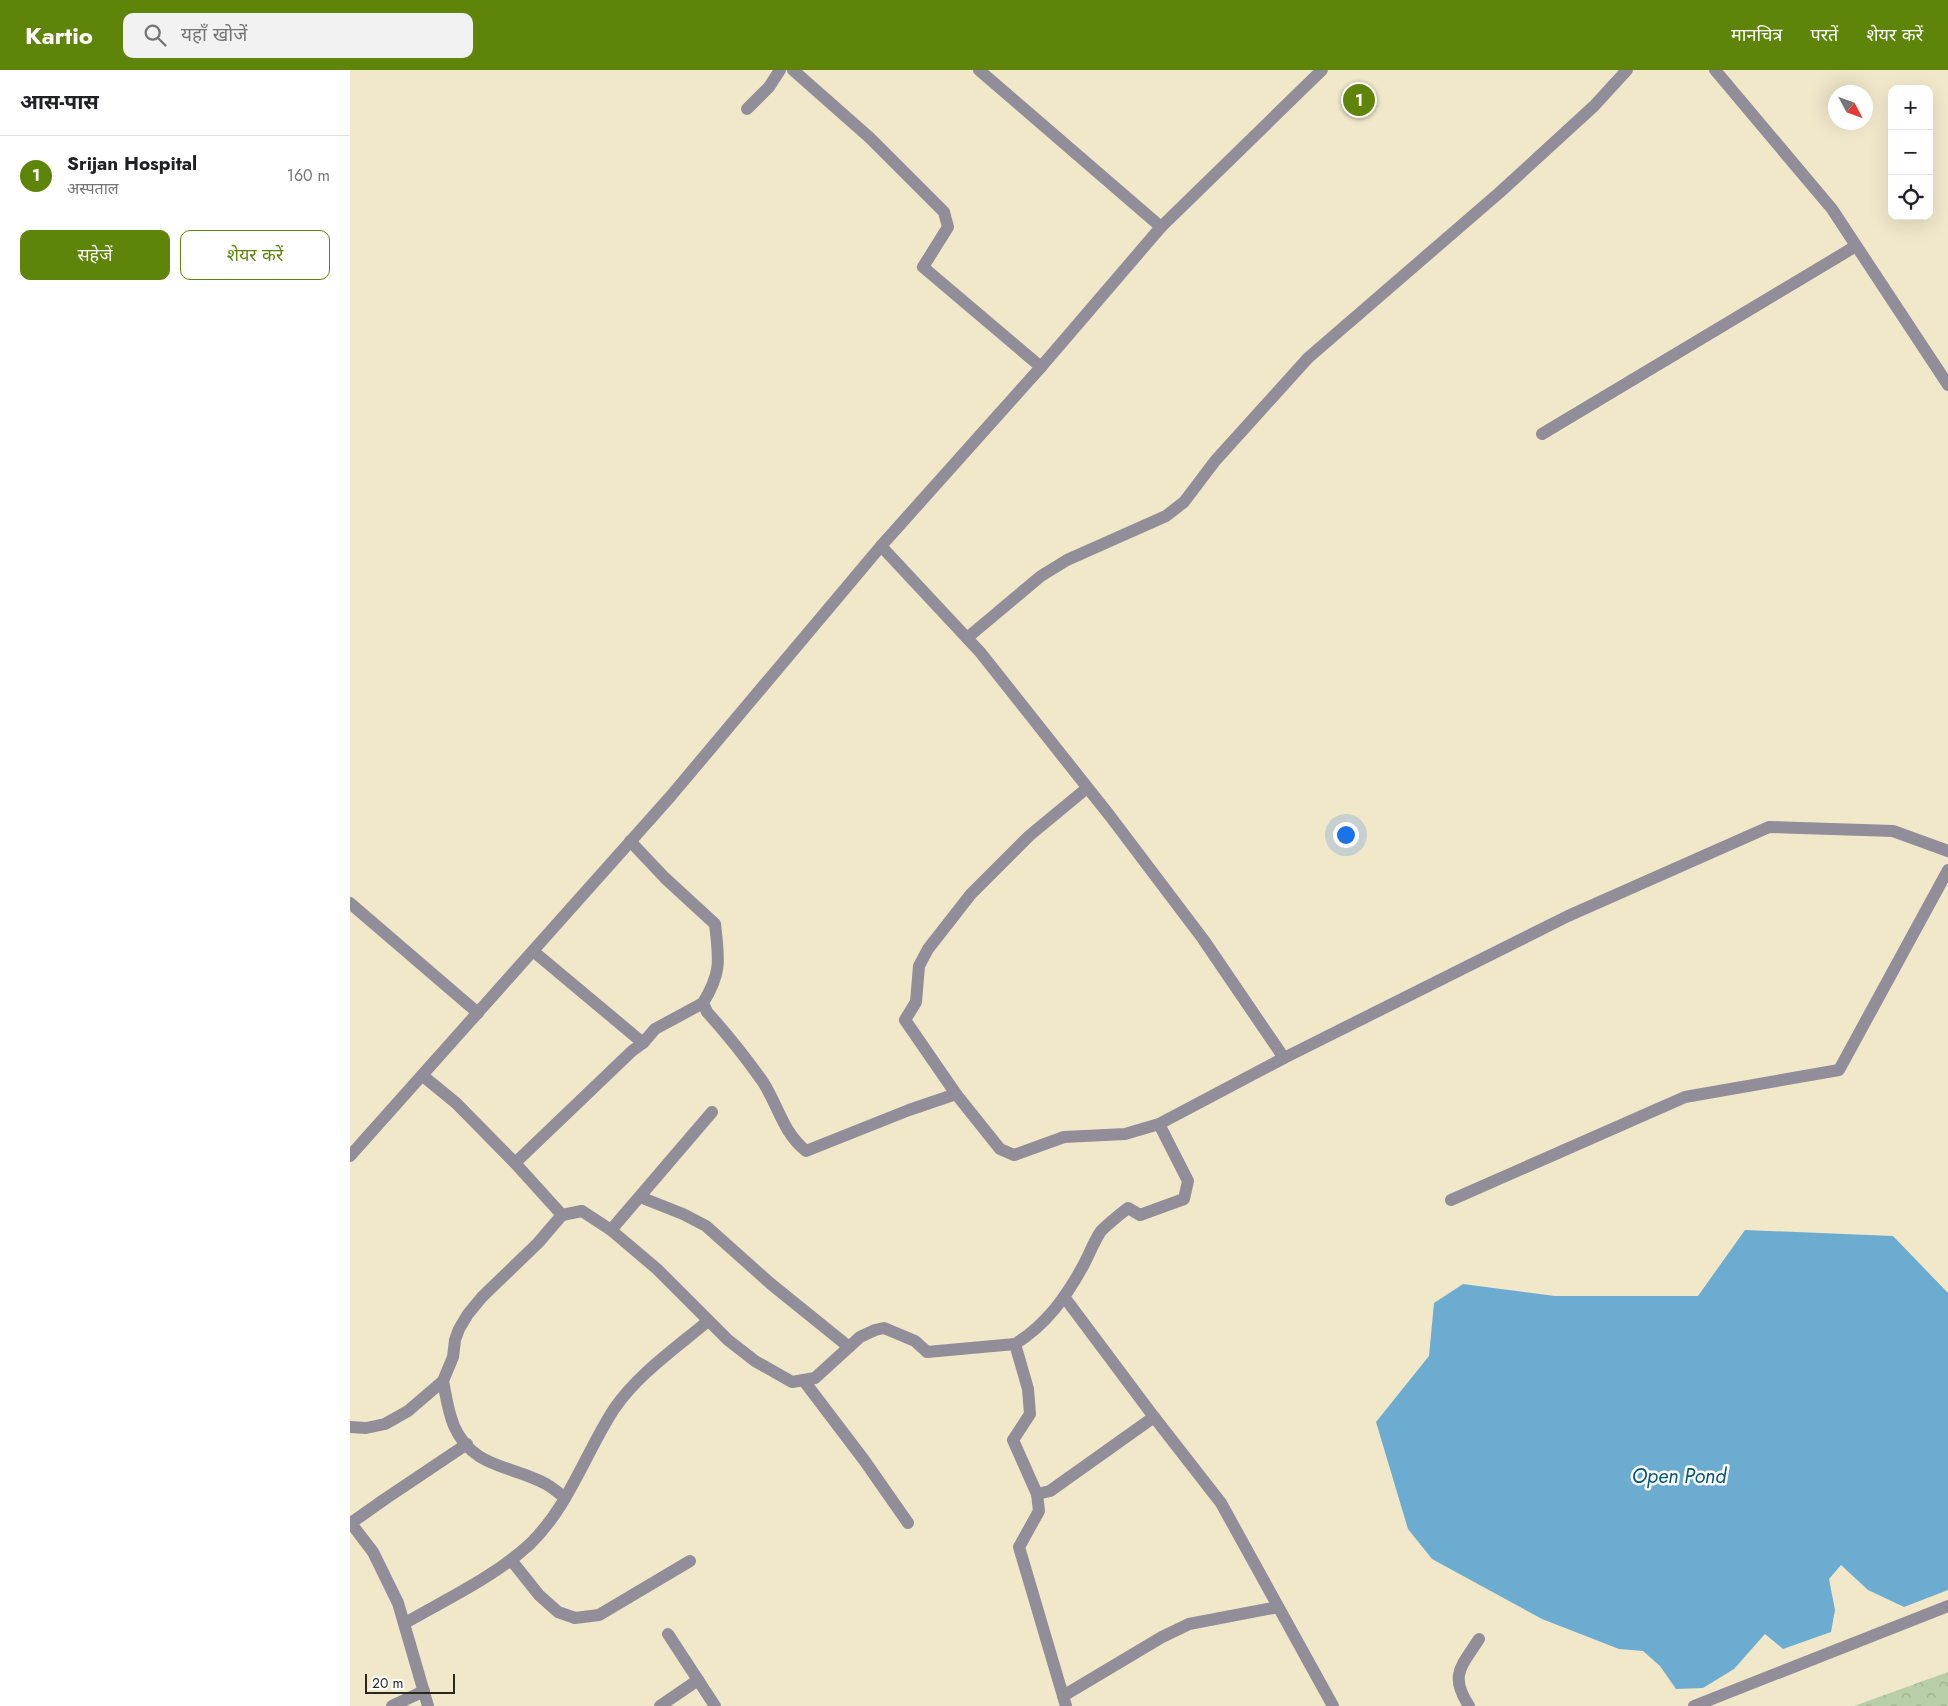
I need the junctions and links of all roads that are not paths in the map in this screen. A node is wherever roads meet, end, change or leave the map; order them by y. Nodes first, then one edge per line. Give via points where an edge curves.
1 (780, 70) edge
2 (793, 70) edge
3 (979, 70) edge
4 (1322, 70) edge
5 (1627, 70) edge
6 (1715, 70) edge
7 (747, 109) dead end
8 (1161, 227) junction
9 (1856, 246) junction
10 (1041, 367) junction
11 (1948, 385) edge
12 (1542, 434) dead end
13 (881, 546) junction
14 (967, 638) junction
15 (1087, 788) junction
16 (630, 842) junction
17 (1948, 851) edge
18 (1948, 870) edge
19 (350, 903) edge
20 (533, 952) junction
21 (703, 1003) junction
22 (478, 1013) junction
23 (644, 1044) junction
24 (1284, 1058) junction
25 (423, 1076) junction
26 (956, 1094) junction
27 (712, 1112) dead end
28 (1159, 1124) junction
29 (350, 1156) edge
30 (515, 1163) junction
31 (640, 1197) junction
32 (1450, 1200) dead end
33 (562, 1215) junction
34 (612, 1230) junction
35 (1064, 1298) junction
36 (708, 1321) junction
37 (1015, 1344) junction
38 (849, 1347) junction
39 (443, 1381) junction
40 (804, 1381) junction
41 (1154, 1417) junction
42 (350, 1427) edge
43 (467, 1444) junction
44 (1037, 1494) junction
45 (565, 1498) junction
46 (351, 1522) edge
47 (908, 1524) dead end
48 (511, 1560) junction
49 (690, 1562) dead end
50 (1948, 1606) edge
51 (1278, 1607) junction
52 (405, 1623) junction
53 (668, 1634) dead end
54 (1479, 1639) dead end
55 (698, 1680) junction
56 (424, 1691) junction
57 (1065, 1701) edge
58 (392, 1706) edge
59 (428, 1706) edge
60 (660, 1706) edge
61 (715, 1706) edge
62 (1333, 1706) edge
63 (1469, 1706) edge
64 (1694, 1706) edge

1 - 7 street via 769,87
2 - 10 street via 870,138 944,212 948,227 923,267
3 - 8 street
4 - 8 street
5 - 14 street via 1594,106 1506,186 1308,358 1215,461 1184,502 1166,516 1081,553 1041,576
6 - 9 street via 1832,209
8 - 10 street
9 - 11 street
9 - 12 street
10 - 13 street
13 - 14 street
13 - 16 street
14 - 15 street
15 - 24 street via 1203,939
15 - 26 street via 1029,836 971,894 928,949 919,966 916,1002 905,1020
16 - 20 street
16 - 21 street via 715,924 719,964 714,985
17 - 24 street via 1893,831 1769,826 1568,916
18 - 32 street via 1839,1070 1685,1097
19 - 22 street
20 - 22 street
20 - 23 street
21 - 23 street via 655,1029
21 - 26 street via 764,1084 786,1130 806,1150
22 - 25 street
23 - 30 street
24 - 28 street
25 - 29 street
25 - 30 street via 456,1103
26 - 28 street via 1000,1149 1014,1156 1064,1137 1125,1134
27 - 31 street
28 - 35 street via 1188,1181 1184,1199 1140,1215 1128,1208 1123,1212 1101,1232
30 - 33 street
31 - 34 street
31 - 38 street via 706,1226
33 - 34 street via 582,1211
33 - 39 street via 468,1314 457,1334 453,1357
34 - 36 street via 657,1269
35 - 37 street via 1037,1329
35 - 41 street
36 - 40 street via 728,1340 780,1377 792,1382
36 - 45 street via 632,1386 605,1425
37 - 38 street via 928,1352 915,1341 884,1328 860,1337
37 - 44 street via 1028,1389 1030,1414 1013,1440
38 - 40 street via 815,1378
39 - 42 street via 408,1411 385,1424
39 - 43 street via 455,1427
40 - 47 street
41 - 44 street via 1050,1491
41 - 51 street via 1221,1503
43 - 45 street via 478,1456 546,1484
43 - 46 street
44 - 57 street via 1039,1511 1019,1547
45 - 48 street via 549,1522
46 - 52 street via 373,1552
48 - 49 street via 539,1595 558,1612 575,1618 599,1615
48 - 52 street
50 - 64 street
51 - 57 street via 1189,1624 1162,1637
51 - 62 street
52 - 56 street
53 - 55 street
54 - 63 street via 1462,1665 1457,1680
55 - 60 street
55 - 61 street
56 - 58 street
56 - 59 street

